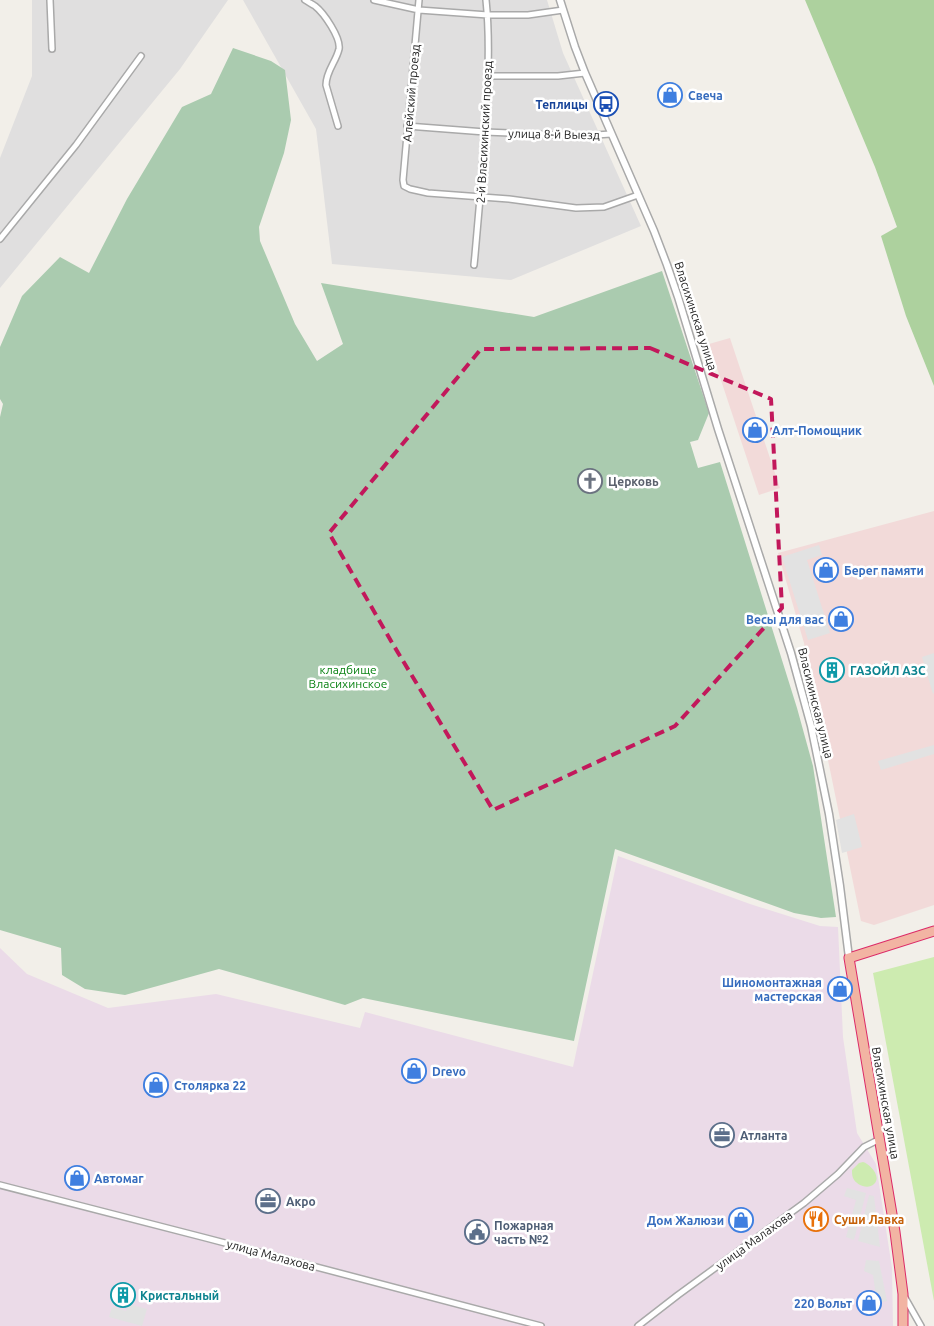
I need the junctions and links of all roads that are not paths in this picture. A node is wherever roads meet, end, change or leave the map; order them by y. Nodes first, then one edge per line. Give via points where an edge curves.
1 (50, 0) edge
2 (305, 0) edge
3 (374, 0) edge
4 (420, 0) edge
5 (486, 0) edge
6 (560, 0) edge
7 (419, 10) junction
8 (563, 10) junction
9 (488, 15) junction
10 (52, 49) dead end
11 (141, 56) dead end
12 (585, 73) junction
13 (488, 76) junction
14 (338, 126) dead end
15 (408, 126) junction
16 (485, 132) junction
17 (611, 134) junction
18 (638, 195) junction
19 (480, 197) junction
20 (0, 239) edge
21 (474, 265) dead end
22 (934, 931) edge
23 (848, 958) junction
24 (880, 1140) junction
25 (0, 1185) edge
26 (903, 1294) junction
27 (541, 1326) edge
28 (638, 1326) edge
29 (903, 1326) edge
30 (921, 1326) edge

1 - 10 street
2 - 14 street via 316,7 335,32 339,43 326,80
3 - 7 street
4 - 7 street, Алейский проезд
5 - 9 street, 2-й Власихинский проезд
6 - 8 street, Власихинская улица
7 - 9 street
7 - 15 street, Алейский проезд
8 - 9 street via 528,16
8 - 12 street, Власихинская улица
9 - 13 street, 2-й Власихинский проезд
11 - 20 street via 76,145
12 - 13 street
12 - 17 street, Власихинская улица
13 - 16 street, 2-й Власихинский проезд
15 - 16 street, улица 8-й Выезд
15 - 19 street, Алейский проезд via 404,186 428,192
16 - 17 street, улица 8-й Выезд
16 - 19 street, 2-й Власихинский проезд
17 - 18 street, Власихинская улица
18 - 19 street via 604,207 576,208
18 - 23 street, Власихинская улица via 678,297 802,692 829,814
19 - 21 street, 2-й Власихинский проезд
22 - 23 highway
23 - 24 highway, Власихинская улица
24 - 26 highway, Власихинская улица
24 - 28 street, улица Малахова via 864,1147 804,1203
25 - 27 street, улица Малахова
26 - 29 highway, Власихинская улица
26 - 30 street

